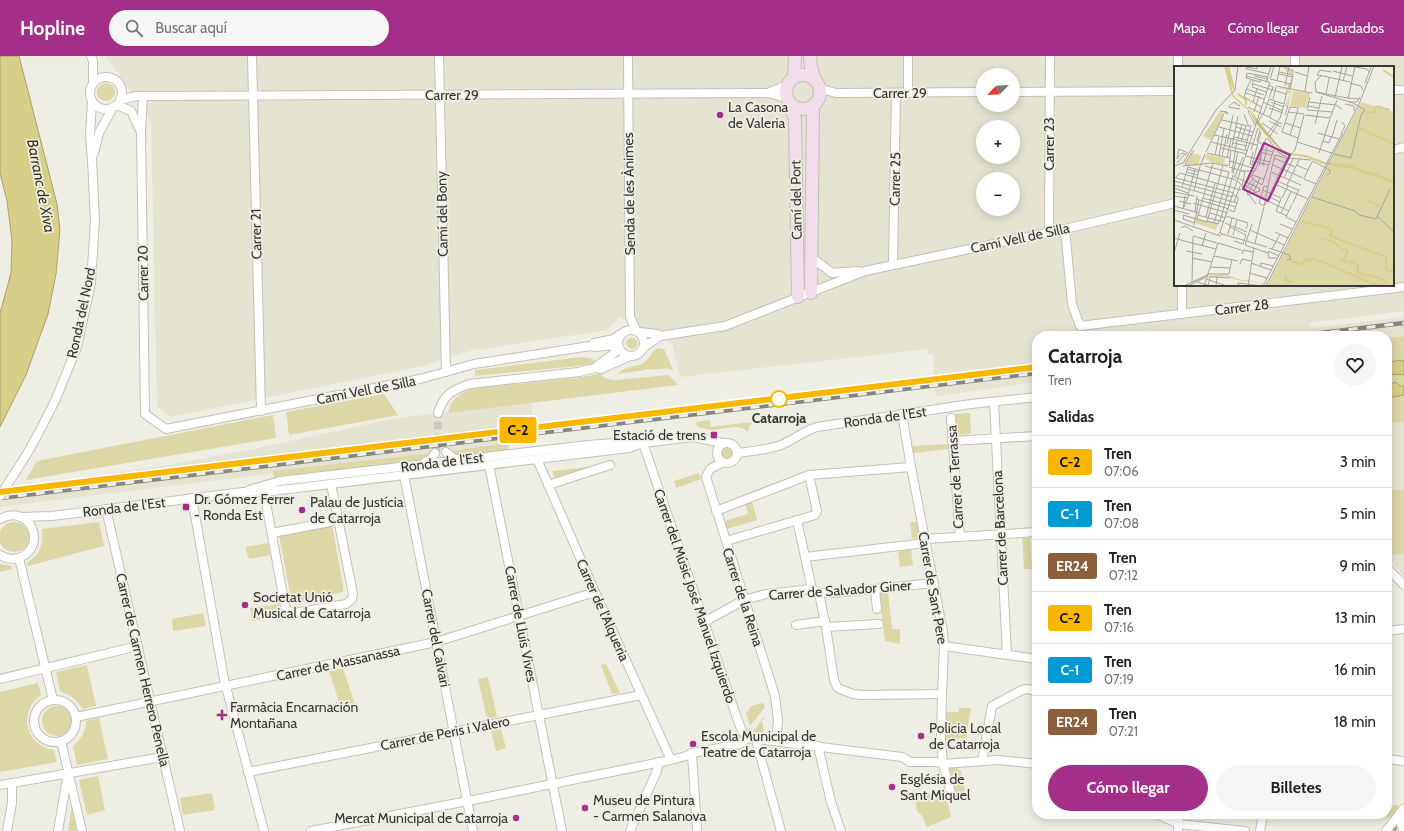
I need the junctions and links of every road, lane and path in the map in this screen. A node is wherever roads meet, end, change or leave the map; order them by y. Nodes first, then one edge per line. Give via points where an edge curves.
1 (252, 56) edge
2 (439, 56) edge
3 (628, 56) edge
4 (795, 56) edge
5 (810, 56) edge
6 (908, 56) edge
7 (1050, 56) edge
8 (92, 59) edge
9 (105, 77) junction
10 (791, 81) junction
11 (93, 83) junction
12 (817, 83) junction
13 (120, 86) junction
14 (976, 92) edge
15 (1020, 92) edge
16 (1050, 92) junction
17 (1174, 92) edge
18 (768, 93) junction
19 (896, 93) junction
20 (908, 93) junction
21 (628, 94) junction
22 (440, 95) junction
23 (140, 96) junction
24 (253, 96) junction
25 (788, 101) junction
26 (92, 102) junction
27 (117, 104) junction
28 (813, 106) junction
29 (141, 132) junction
30 (1404, 147) edge
31 (1394, 150) edge
32 (92, 160) junction
33 (1174, 203) edge
34 (1065, 229) junction
35 (1049, 232) junction
36 (811, 257) junction
37 (893, 265) junction
38 (865, 271) junction
39 (1182, 286) edge
40 (1404, 287) edge
41 (811, 293) junction
42 (798, 297) junction
43 (1182, 314) junction
44 (638, 331) junction
45 (619, 335) junction
46 (660, 336) junction
47 (590, 346) junction
48 (618, 347) junction
49 (643, 348) junction
50 (630, 356) junction
51 (595, 368) junction
52 (446, 372) junction
53 (1032, 398) edge
54 (994, 402) junction
55 (261, 411) junction
56 (438, 413) tunnel mouth
57 (145, 414) joint
58 (902, 414) junction
59 (951, 418) dead end
60 (1032, 436) edge
61 (692, 437) junction
62 (996, 438) junction
63 (952, 441) junction
64 (643, 443) junction
65 (723, 443) junction
66 (446, 452) dead end
67 (435, 453) tunnel mouth
68 (717, 453) junction
69 (738, 453) junction
70 (537, 459) junction
71 (460, 460) junction
72 (723, 462) junction
73 (422, 465) junction
74 (489, 465) junction
75 (610, 465) dead end
76 (911, 467) junction
77 (404, 475) junction
78 (809, 475) junction
79 (331, 484) junction
80 (548, 485) junction
81 (243, 492) junction
82 (264, 492) junction
83 (0, 496) edge
84 (192, 498) junction
85 (106, 509) junction
86 (716, 511) junction
87 (52, 516) junction
88 (21, 517) junction
89 (0, 518) edge
90 (797, 520) junction
91 (330, 522) dead end
92 (33, 530) junction
93 (1032, 532) edge
94 (272, 533) junction
95 (1000, 534) junction
96 (960, 537) junction
97 (726, 541) junction
98 (926, 541) junction
99 (0, 555) edge
100 (805, 557) junction
101 (19, 558) junction
102 (1392, 573) edge
103 (934, 583) junction
104 (1404, 585) edge
105 (875, 590) junction
106 (815, 591) junction
107 (595, 592) junction
108 (744, 600) junction
109 (877, 608) dead end
110 (520, 616) junction
111 (704, 622) junction
112 (796, 624) dead end
113 (825, 624) junction
114 (880, 624) dead end
115 (1404, 629) edge
116 (1392, 630) edge
117 (436, 642) junction
118 (138, 646) junction
119 (944, 646) junction
120 (1007, 654) junction
121 (1032, 658) edge
122 (46, 668) junction
123 (0, 679) edge
124 (226, 686) junction
125 (1032, 690) edge
126 (942, 694) junction
127 (641, 695) junction
128 (53, 700) junction
129 (150, 702) junction
130 (539, 714) junction
131 (76, 717) junction
132 (454, 732) junction
133 (748, 738) junction
134 (756, 740) junction
135 (61, 741) junction
136 (776, 741) junction
137 (818, 746) junction
138 (692, 753) junction
139 (163, 756) junction
140 (671, 760) junction
141 (1392, 760) edge
142 (982, 761) junction
143 (1404, 761) edge
144 (659, 762) junction
145 (1032, 763) edge
146 (944, 764) junction
147 (248, 772) junction
148 (68, 773) junction
149 (12, 783) junction
150 (553, 784) junction
151 (0, 785) edge
152 (952, 797) dead end
153 (468, 801) junction
154 (1402, 810) edge
155 (1165, 819) edge
156 (1262, 819) edge
157 (1179, 827) edge
158 (1388, 829) edge
159 (1404, 830) edge
160 (7, 831) edge
161 (58, 831) edge
162 (82, 831) edge
163 (180, 831) edge
164 (264, 831) edge
165 (311, 831) edge
166 (473, 831) edge
167 (562, 831) edge
168 (630, 831) edge
169 (697, 831) edge
170 (781, 831) edge
171 (841, 831) edge
172 (1245, 831) edge
173 (1260, 831) edge
174 (1400, 831) edge

1 - 24 street, Carrer 21
2 - 22 street, Camí del Bony
3 - 21 street, Senda de les Ànimes
4 - 10 street
5 - 12 street via 810,67
6 - 20 street
7 - 16 street, Carrer 23
8 - 9 street
8 - 11 street
9 - 11 street
9 - 13 street via 114,80
10 - 12 street via 805,75
10 - 18 street, Carrer 29
10 - 25 street via 785,90
11 - 26 street via 90,93
12 - 19 street, Carrer 29 via 825,90 836,93
12 - 28 street via 819,97
13 - 23 street
13 - 27 street via 122,91
14 - 20 street, Carrer 29
15 - 16 street
16 - 17 street
16 - 35 street, Carrer 23
18 - 21 street, Carrer 29
18 - 25 street, Carrer 29
19 - 20 street, Carrer 29
19 - 37 street, Carrer 25
21 - 22 street, Carrer 29
21 - 44 street, Senda de les Ànimes via 630,317
22 - 24 street, Carrer 29
22 - 52 street, Camí del Bony
23 - 24 street, Carrer 29
23 - 27 street, Carrer 29
23 - 29 street, Carrer 20
24 - 55 street, Carrer 21
25 - 28 street via 794,107 804,110
25 - 42 street, Camí del Port via 795,119
26 - 27 street via 104,109
26 - 32 street, Ronda del Nord
27 - 29 street, Carrer 20 via 131,111
27 - 32 street, Ronda del Nord via 99,132
28 - 36 street, Camí del Port
29 - 57 street, Carrer 20
30 - 31 street
32 - 83 street, Ronda del Nord, bridge via 94,221 91,283 76,347 55,401 27,454
33 - 34 street, Camí Vell de Silla
34 - 35 street, Camí Vell de Silla
34 - 43 street, Carrer 28 via 1072,304 1080,326
35 - 37 street, Camí Vell de Silla
36 - 38 street, Camí Vell de Silla via 832,273
36 - 41 street, Camí del Port
37 - 38 street, Camí Vell de Silla
38 - 41 street, Camí Vell de Silla
39 - 43 street
40 - 43 street, Carrer 28
41 - 42 street, Camí Vell de Silla
42 - 46 street, Camí Vell de Silla via 725,326
44 - 45 street via 629,329
44 - 46 street, Camí Vell de Silla
44 - 49 street via 644,340
45 - 47 street, Camí Vell de Silla
45 - 48 street
46 - 49 street, Camí Vell de Silla
47 - 48 street, Camí Vell de Silla
47 - 52 street, Camí Vell de Silla via 474,364
48 - 50 street via 623,354
48 - 51 street via 610,358
49 - 50 street via 638,354
50 - 51 street via 602,369
51 - 56 street via 455,388 441,403
52 - 55 street, Camí Vell de Silla
53 - 54 street, Ronda de l'Est
54 - 58 street, Ronda de l'Est
54 - 62 street, Carrer de Barcelona
55 - 57 street, Camí Vell de Silla via 166,429
58 - 69 street, Ronda de l'Est via 817,427 771,448
58 - 76 street, Carrer de Sant Pere
59 - 63 street, Carrer de Terrassa
60 - 62 street
61 - 64 street, Ronda de l'Est
61 - 65 street, Ronda de l'Est
61 - 68 street
62 - 63 street
62 - 95 street, Carrer de Barcelona
63 - 96 street, Carrer de Terrassa
64 - 70 street, Ronda de l'Est via 629,448
64 - 71 street, Ronda de l'Est via 588,445
64 - 111 street, Carrer del Músic José Manuel Izquierdo
65 - 68 street
65 - 69 street via 728,442 735,446
66 - 71 street
67 - 73 street
68 - 72 street
69 - 72 street via 731,463
70 - 74 street, Ronda de l'Est
70 - 80 street, Carrer de l'Alqueria
71 - 73 street, Ronda de l'Est
72 - 86 street, Carrer de la Reina via 710,469 706,477
73 - 81 street, Ronda de l'Est via 280,482
74 - 77 street, Ronda de l'Est
74 - 110 street, Carrer de Lluís Vives
75 - 80 street
76 - 78 street
76 - 98 street, Carrer de Sant Pere
77 - 79 street, Ronda de l'Est
77 - 117 street, Carrer del Calvari
78 - 86 street
78 - 90 street via 817,513 815,516
79 - 82 street, Ronda de l'Est
79 - 94 street via 353,594 350,602 294,614 287,610
80 - 107 street, Carrer de l'Alqueria
81 - 82 street, Ronda de l'Est
81 - 84 street, Ronda de l'Est
82 - 94 street
84 - 85 street, Ronda de l'Est
84 - 124 street
85 - 87 street, Ronda de l'Est
85 - 118 street, Carrer de Carmen Herrero Penella
86 - 97 street, Carrer de la Reina
87 - 88 street, Ronda de l'Est
87 - 92 street, Ronda de l'Est via 37,523
88 - 89 street, Ronda de l'Est via 12,515
88 - 92 street
90 - 97 street
90 - 100 street
91 - 94 street
92 - 101 street via 33,544 30,550
93 - 95 street
95 - 96 street
95 - 120 street, Carrer de Barcelona
96 - 98 street
97 - 108 street, Carrer de la Reina
98 - 100 street
98 - 103 street, Carrer de Sant Pere
99 - 101 street
100 - 106 street
101 - 122 street
102 - 104 street
103 - 105 street, Carrer de Salvador Giner
103 - 119 street, Carrer de Sant Pere
105 - 106 street, Carrer de Salvador Giner
105 - 109 street
106 - 108 street, Carrer de Salvador Giner via 774,592
106 - 113 street
107 - 110 street, Carrer de Massanassa
107 - 127 street, Carrer de l'Alqueria
108 - 111 street, Carrer de Salvador Giner
108 - 136 street, Carrer de la Reina via 775,696 778,721
110 - 117 street, Carrer de Massanassa
110 - 130 street, Carrer de Lluís Vives
111 - 133 street, Carrer del Músic José Manuel Izquierdo via 736,718
112 - 113 street
113 - 114 street
113 - 126 street via 834,680 840,689 862,695
115 - 116 street
117 - 124 street, Carrer de Massanassa
117 - 132 street, Carrer del Calvari
118 - 122 street
118 - 129 street, Carrer de Carmen Herrero Penella
119 - 120 street
119 - 126 street, Carrer de Sant Pere
120 - 121 street
122 - 123 street
122 - 128 street
124 - 129 street, Carrer de Massanassa
124 - 147 street
125 - 142 street via 1022,690 992,706
126 - 146 street, Carrer de Sant Pere via 941,739
127 - 130 street, Carrer de Peris i Valero
127 - 140 street, Carrer de l'Alqueria
128 - 131 street via 70,706
128 - 135 street via 46,702 37,711 35,725 37,731 47,740
129 - 131 street, Carrer de Massanassa
129 - 139 street, Carrer de Carmen Herrero Penella
130 - 132 street, Carrer de Peris i Valero
130 - 150 street, Carrer de Lluís Vives
131 - 135 street via 71,734
132 - 147 street, Carrer de Peris i Valero
132 - 153 street, Carrer del Calvari
133 - 134 street
133 - 138 street via 740,744
134 - 136 street
134 - 170 street
135 - 148 street
136 - 137 street
137 - 146 street via 902,756 910,762
137 - 171 street via 829,795
138 - 140 street
138 - 169 street
139 - 148 street
139 - 163 street, Carrer de Carmen Herrero Penella
140 - 144 street
141 - 143 street
142 - 145 street
142 - 146 street
144 - 150 street
144 - 168 street
146 - 152 street, Carrer de Sant Pere
147 - 164 street
148 - 149 street
148 - 161 street
148 - 162 street
149 - 151 street
149 - 160 street via 12,803
150 - 153 street
150 - 167 street, Carrer de Lluís Vives
153 - 165 street
153 - 166 street, Carrer del Calvari
154 - 158 street
154 - 159 street via 1401,825
155 - 157 street
156 - 173 street
157 - 172 street
158 - 174 street

